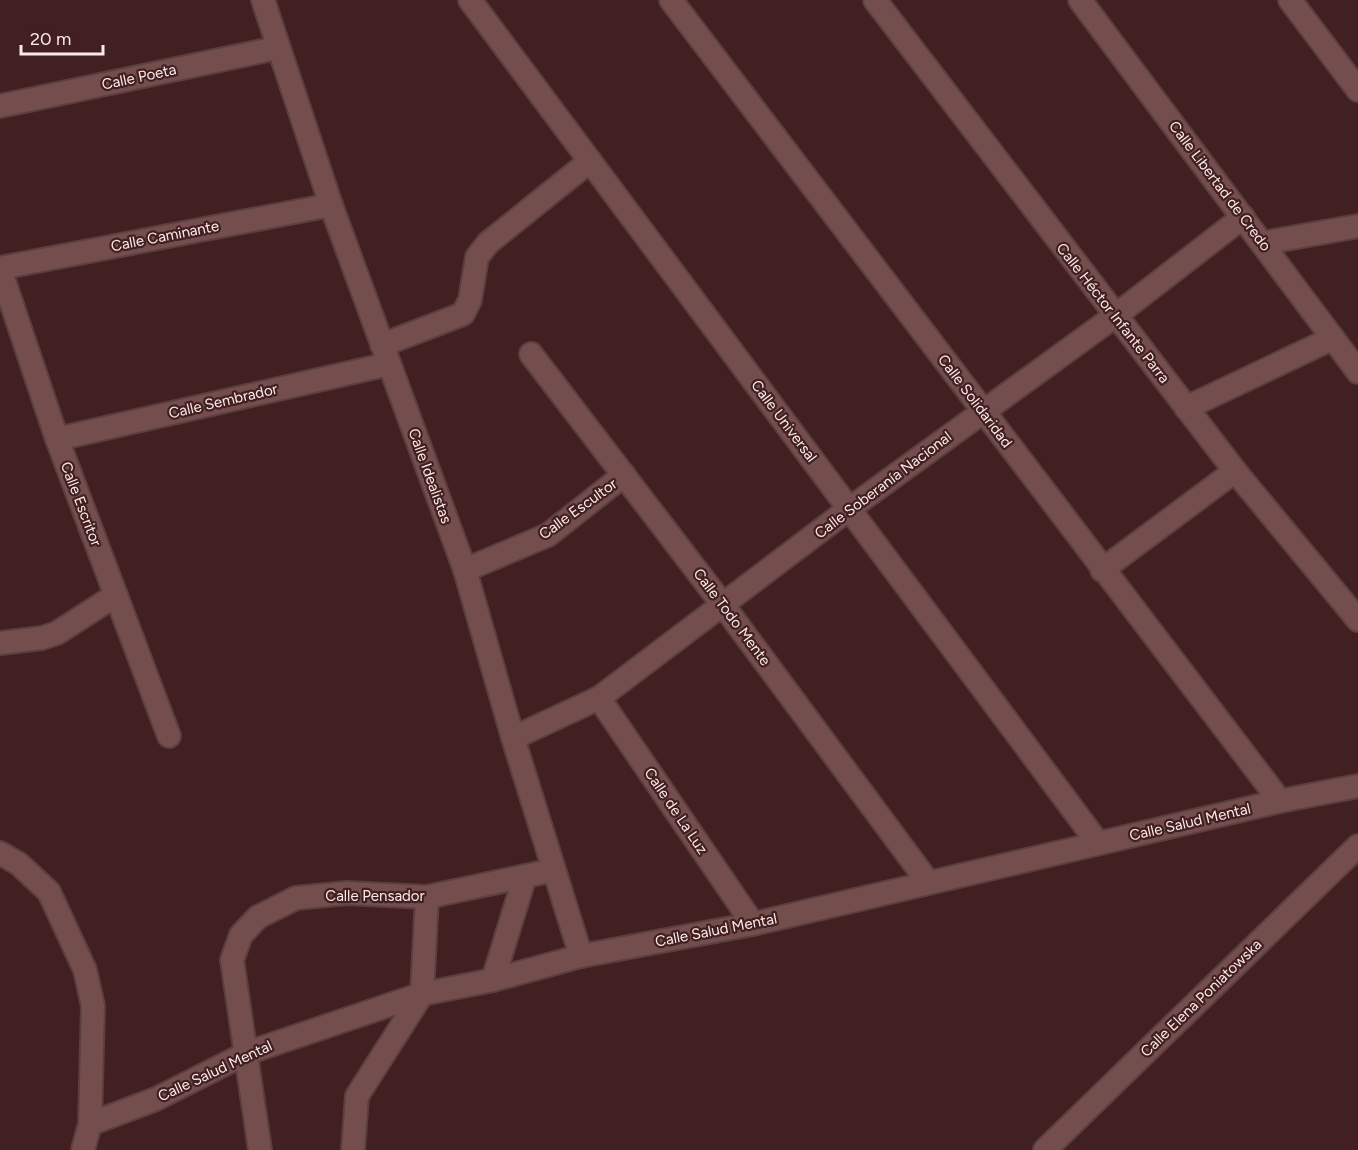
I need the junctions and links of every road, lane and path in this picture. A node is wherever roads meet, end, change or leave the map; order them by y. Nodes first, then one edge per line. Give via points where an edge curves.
1 (263, 0) edge
2 (470, 0) edge
3 (671, 0) edge
4 (875, 0) edge
5 (1080, 0) edge
6 (1290, 0) edge
7 (277, 48) junction
8 (1358, 90) edge
9 (0, 106) edge
10 (590, 161) junction
11 (331, 205) junction
12 (1243, 217) junction
13 (1358, 226) edge
14 (1263, 243) junction
15 (0, 268) edge
16 (1115, 316) junction
17 (1333, 338) junction
18 (385, 354) junction
19 (531, 354) dead end
20 (1358, 372) edge
21 (1186, 408) junction
22 (983, 411) junction
23 (57, 439) junction
24 (1235, 471) junction
25 (624, 475) junction
26 (849, 509) junction
27 (465, 570) junction
28 (1102, 570) junction
29 (116, 595) junction
30 (723, 605) junction
31 (1358, 620) edge
32 (0, 643) edge
33 (599, 698) junction
34 (169, 736) dead end
35 (513, 738) junction
36 (1358, 786) edge
37 (1280, 801) junction
38 (1098, 843) junction
39 (1358, 846) edge
40 (0, 853) edge
41 (554, 870) junction
42 (525, 876) junction
43 (928, 882) junction
44 (427, 897) junction
45 (753, 924) junction
46 (581, 957) junction
47 (493, 980) junction
48 (423, 994) junction
49 (247, 1053) junction
50 (90, 1124) junction
51 (83, 1150) edge
52 (260, 1150) edge
53 (353, 1150) edge
54 (1045, 1150) edge

1 - 7 street, Calle Idealistas
2 - 10 street, Calle Universal
3 - 22 street, Calle Solidaridad
4 - 16 street, Calle Héctor Infante Parra
5 - 12 street, Calle Libertad de Credo
6 - 8 street
7 - 9 street, Calle Poeta
7 - 11 street, Calle Idealistas
10 - 18 street, Calle Sembrador via 488,243 477,257 470,300 463,314
10 - 26 street, Calle Universal
11 - 15 street, Calle Caminante
11 - 18 street, Calle Idealistas
12 - 14 street, Calle Libertad de Credo
12 - 16 street, Calle Soberanía Nacional
13 - 14 street
14 - 17 street, Calle Libertad de Credo
15 - 23 street, Calle Escritor
16 - 21 street, Calle Héctor Infante Parra
16 - 22 street, Calle Soberanía Nacional
17 - 20 street, Calle Libertad de Credo
17 - 21 street
18 - 23 street, Calle Sembrador
18 - 27 street, Calle Idealistas
19 - 25 street, Calle Todo Mente
21 - 24 street, Calle Héctor Infante Parra
22 - 26 street, Calle Soberanía Nacional
22 - 28 street, Calle Solidaridad
23 - 29 street, Calle Escritor
24 - 28 street
24 - 31 street, Calle Héctor Infante Parra
25 - 27 street, Calle Escultor via 548,535
25 - 30 street, Calle Todo Mente
26 - 30 street, Calle Soberanía Nacional
26 - 38 street, Calle Universal
27 - 35 street, Calle Idealistas
28 - 37 street, Calle Solidaridad
29 - 32 street via 57,633
29 - 34 street, Calle Escritor
30 - 33 street, Calle Soberanía Nacional
30 - 43 street, Calle Todo Mente
33 - 35 street, Calle Soberanía Nacional
33 - 45 street, Calle de La Luz
35 - 41 street, Calle Idealistas
36 - 37 street, Calle Salud Mental
37 - 38 street, Calle Salud Mental
38 - 43 street, Calle Salud Mental
39 - 54 street, Calle Elena Poniatowska
40 - 50 street via 19,864 49,892 85,970 93,1006
41 - 42 street, Calle Pensador
41 - 46 street, Calle Idealistas
42 - 44 street, Calle Pensador
42 - 47 street
43 - 45 street, Calle Salud Mental
44 - 48 street
44 - 49 street, Calle Pensador via 347,893 296,898 258,917 241,935 232,960
45 - 46 street, Calle Salud Mental
46 - 47 street, Calle Salud Mental
47 - 48 street, Calle Salud Mental
48 - 49 street, Calle Salud Mental
48 - 53 street via 357,1096
49 - 50 street, Calle Salud Mental via 156,1099
49 - 52 street
50 - 51 street

